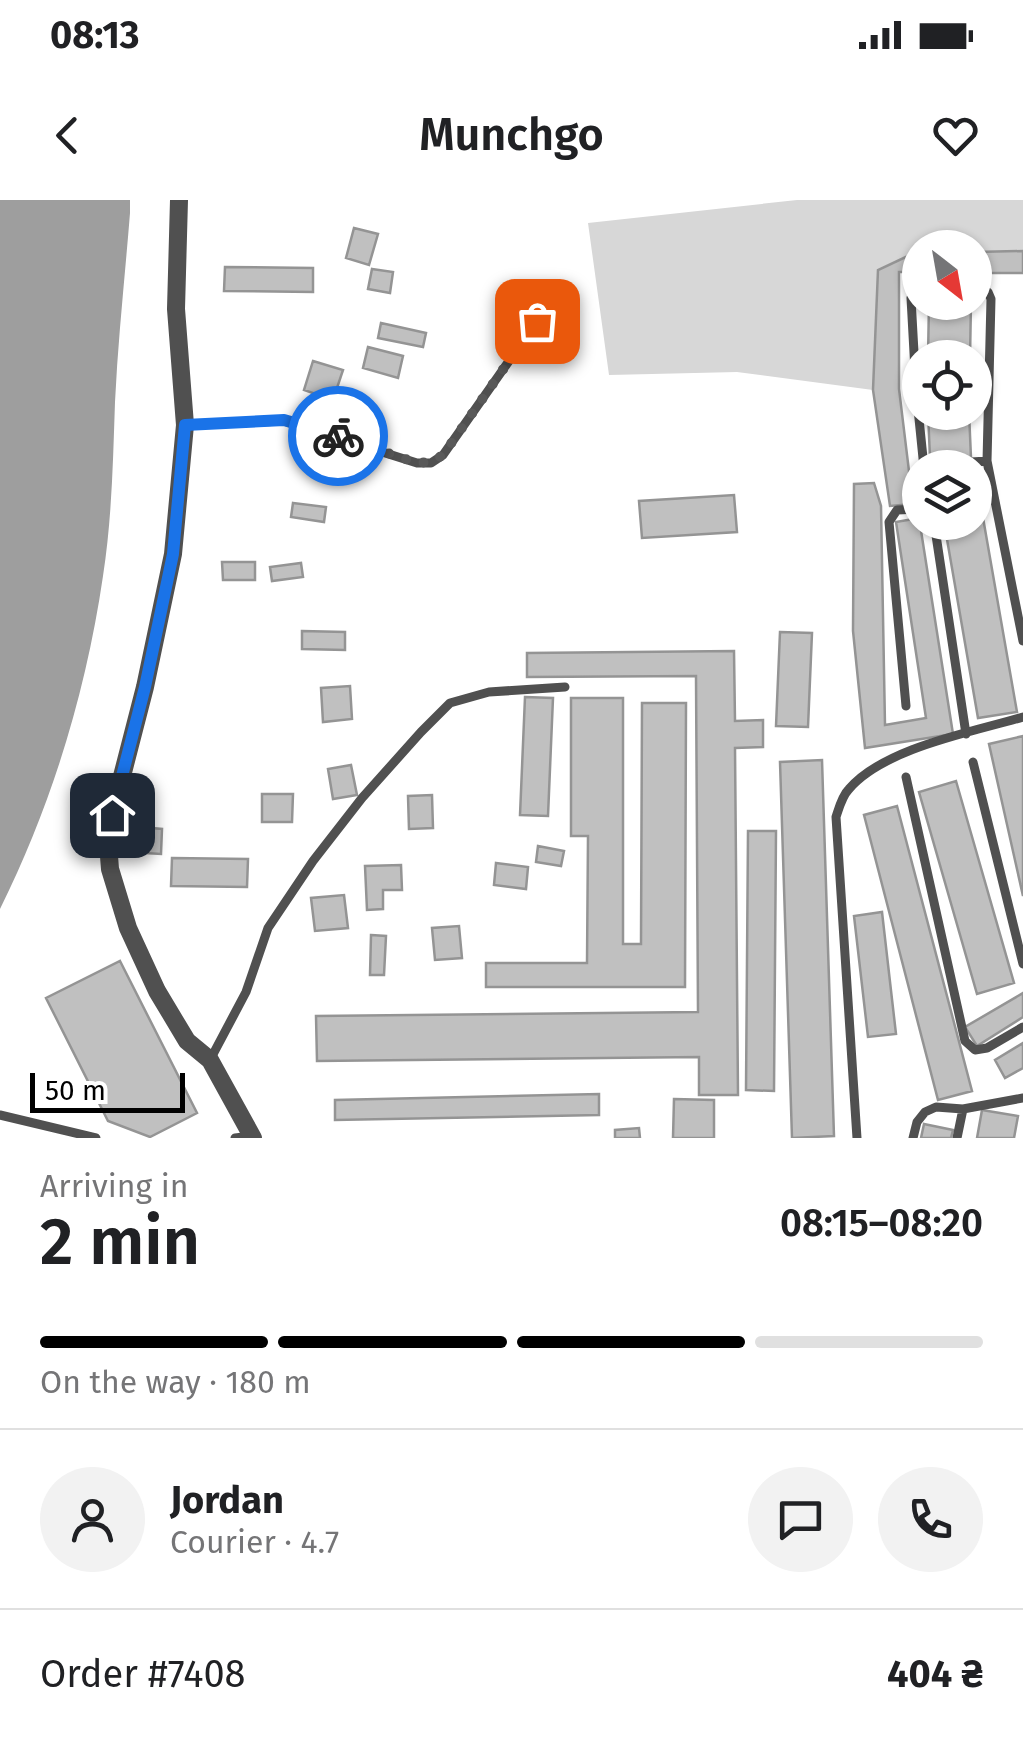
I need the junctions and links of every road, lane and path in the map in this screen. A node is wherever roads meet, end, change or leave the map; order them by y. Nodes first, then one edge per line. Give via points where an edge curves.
1 (179, 200) edge
2 (913, 320) edge
3 (990, 320) edge
4 (537, 321) dead end
5 (185, 425) junction
6 (923, 450) edge
7 (987, 450) edge
8 (992, 486) edge
9 (902, 510) edge
10 (937, 540) edge
11 (1023, 642) edge
12 (565, 687) dead end
13 (906, 706) dead end
14 (1023, 717) edge
15 (966, 734) junction
16 (973, 762) dead end
17 (906, 776) dead end
18 (1023, 964) edge
19 (1023, 1027) edge
20 (210, 1060) junction
21 (1023, 1098) edge
22 (962, 1110) junction
23 (0, 1115) edge
24 (247, 1137) edge
25 (96, 1138) edge
26 (858, 1138) edge
27 (913, 1138) edge
28 (957, 1138) edge

1 - 5 street via 176,309
2 - 6 lane
3 - 7 lane
4 - 5 lane via 443,455 431,462 284,420
5 - 20 street via 173,554 108,843 128,928 187,1041
8 - 11 lane
9 - 13 lane via 890,522
10 - 15 lane
12 - 20 lane via 488,692 450,703 421,732 362,798 268,928 246,992
14 - 15 lane
15 - 26 lane via 873,768 846,791 836,818
16 - 18 lane
17 - 19 lane via 965,1041 975,1050 987,1048
20 - 24 street
21 - 22 lane
22 - 27 lane via 936,1106 924,1112
22 - 28 lane
23 - 25 lane

